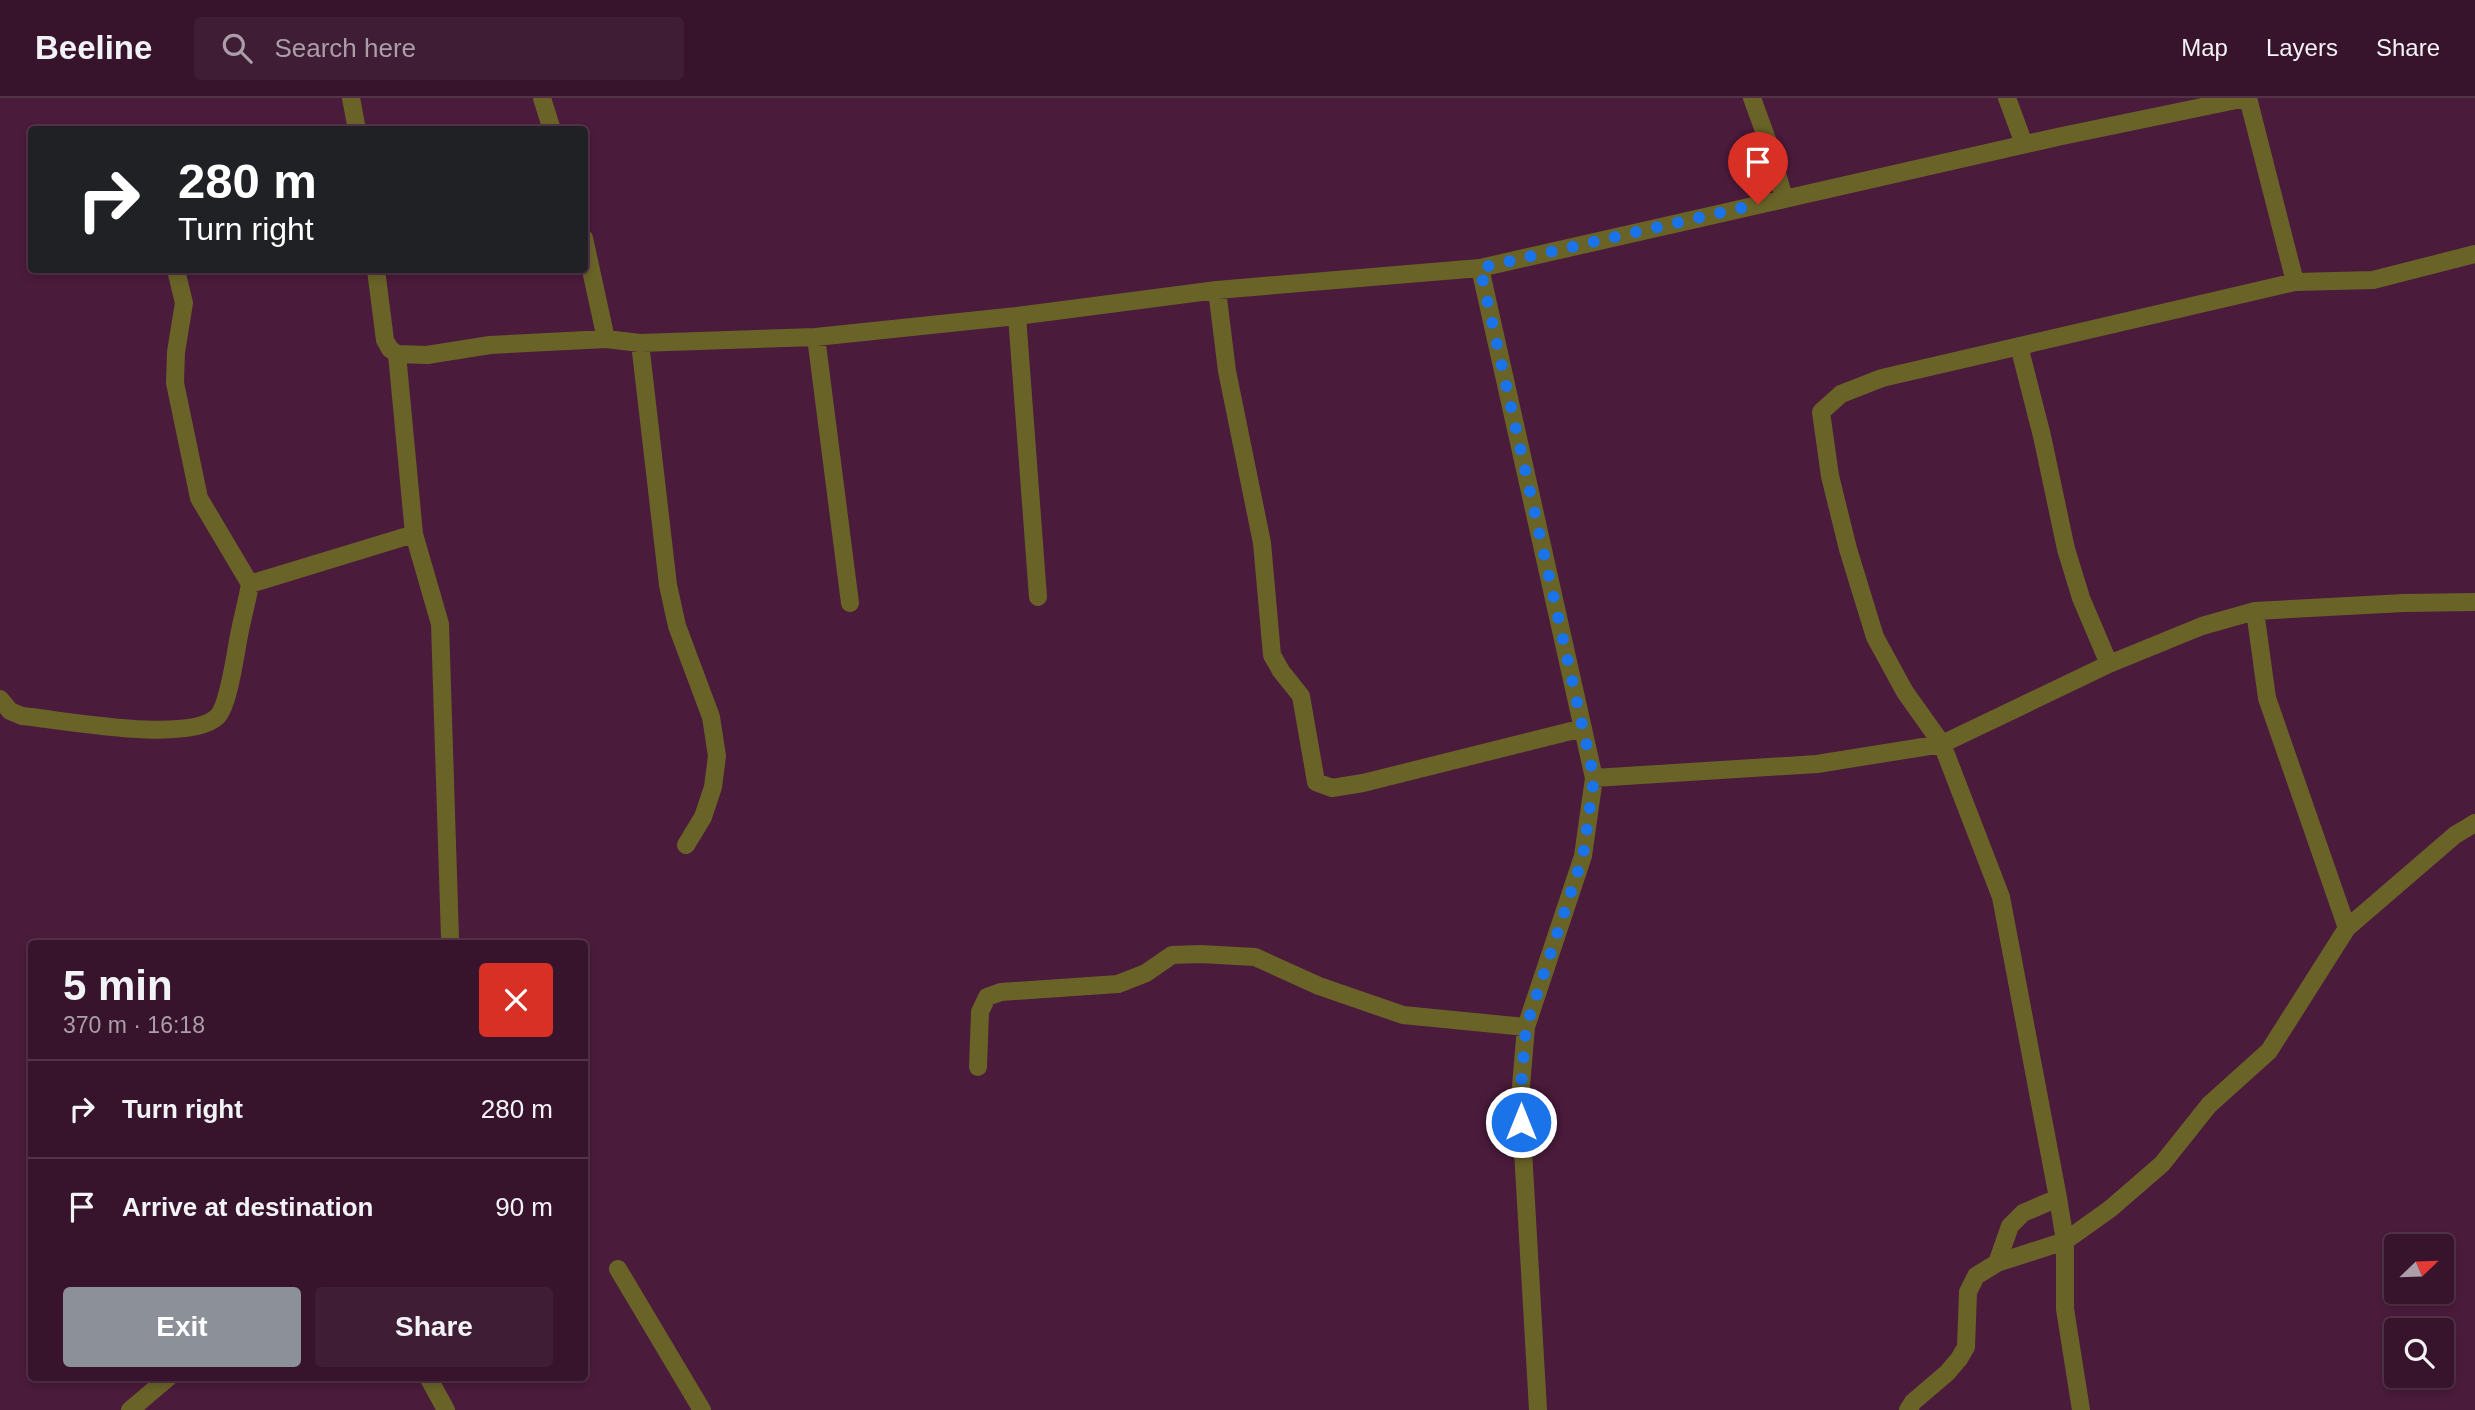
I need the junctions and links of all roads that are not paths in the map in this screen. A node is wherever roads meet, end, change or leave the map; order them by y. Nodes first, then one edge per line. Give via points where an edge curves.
1 (351, 98) edge
2 (542, 98) edge
3 (1752, 98) edge
4 (2007, 98) edge
5 (2247, 98) edge
6 (356, 126) edge
7 (551, 126) edge
8 (2024, 144) junction
9 (1784, 198) junction
10 (2475, 254) edge
11 (588, 256) edge
12 (1480, 268) junction
13 (177, 273) edge
14 (376, 273) edge
15 (2295, 282) junction
16 (1217, 290) junction
17 (1017, 316) junction
18 (816, 337) junction
19 (606, 339) junction
20 (640, 344) junction
21 (2019, 346) junction
22 (397, 354) junction
23 (414, 534) junction
24 (250, 584) junction
25 (1038, 597) dead end
26 (850, 603) dead end
27 (2474, 604) edge
28 (2255, 611) junction
29 (2109, 664) junction
30 (0, 699) edge
31 (1583, 728) junction
32 (1942, 744) junction
33 (1594, 778) junction
34 (2475, 823) edge
35 (686, 845) dead end
36 (2347, 928) junction
37 (450, 938) dead end
38 (1526, 1027) junction
39 (978, 1067) dead end
40 (2058, 1198) junction
41 (2065, 1241) junction
42 (1997, 1263) junction
43 (618, 1269) dead end
44 (164, 1381) edge
45 (430, 1381) edge
46 (130, 1410) edge
47 (446, 1410) edge
48 (702, 1410) edge
49 (1538, 1410) edge
50 (1908, 1410) edge
51 (2081, 1410) edge

1 - 6 street
2 - 7 street
3 - 9 street
4 - 8 street
5 - 8 street
5 - 15 street
8 - 9 street
9 - 12 street
10 - 15 street via 2373,280
11 - 19 street
12 - 16 street
12 - 31 street
13 - 24 street via 184,303 175,383 200,498
14 - 22 street via 385,340
15 - 21 street
16 - 17 street
16 - 31 street via 1227,371 1262,543 1272,656 1301,695 1316,782 1332,788 1363,783
17 - 18 street
17 - 25 street
18 - 20 street
18 - 26 street
19 - 20 street
19 - 22 street
20 - 35 street via 668,585 677,626 711,717 717,756 703,817
21 - 29 street via 2066,550
21 - 32 street via 1882,378 1841,394 1821,412 1829,475 1875,637 1905,692
22 - 23 street
23 - 24 street
23 - 37 street via 440,624
24 - 30 street via 235,667 219,716 205,726 130,728 22,716
27 - 28 street
28 - 29 street via 2202,626
28 - 36 street via 2267,698
29 - 32 street
31 - 33 street
32 - 33 street via 1817,764
32 - 40 street via 2001,897
33 - 38 street via 1583,856
34 - 36 street
36 - 41 street via 2269,1052 2209,1105 2162,1164
38 - 39 street via 1402,1015 1255,957 1172,955 1118,984 1001,992 987,997 981,1012
38 - 49 street via 1520,1098
40 - 41 street
40 - 42 street via 2023,1213 2010,1226
41 - 42 street
41 - 51 street via 2065,1310
42 - 50 street via 1976,1276 1968,1292 1966,1347 1959,1359
43 - 48 street
44 - 46 street
45 - 47 street

